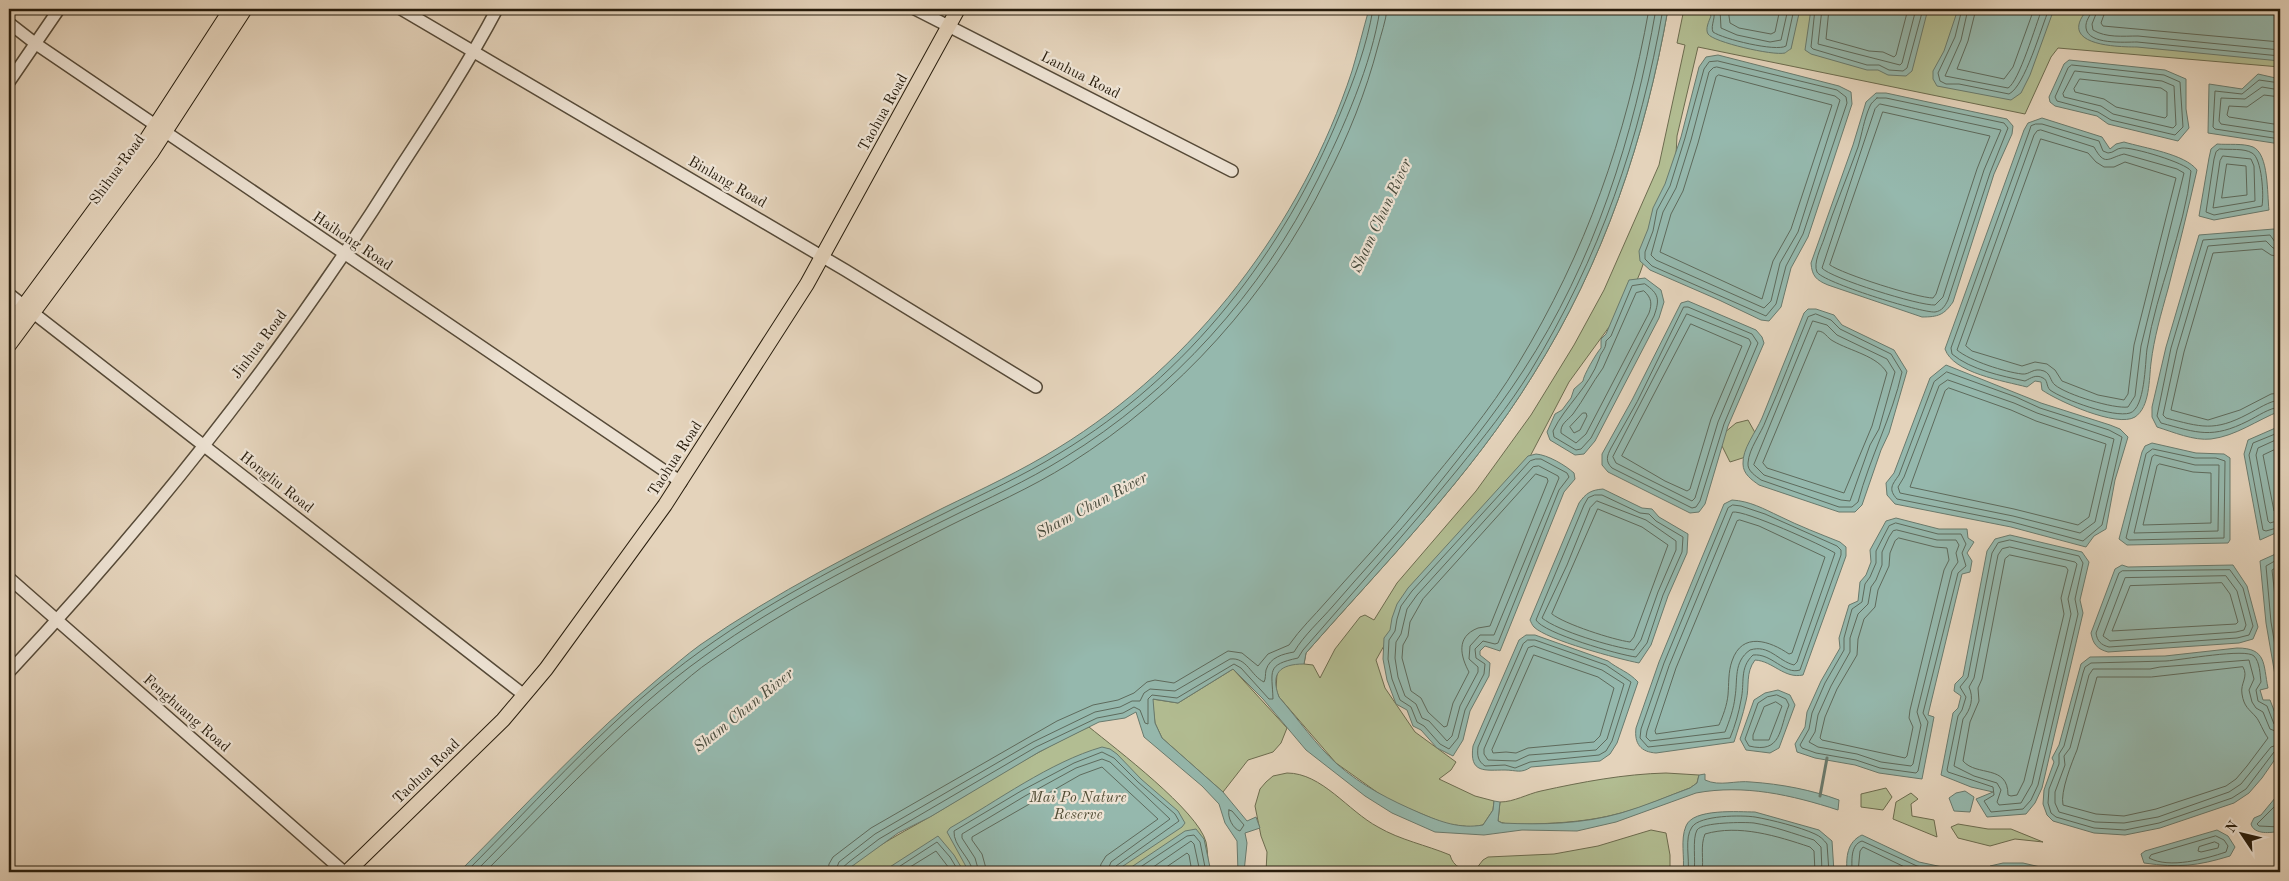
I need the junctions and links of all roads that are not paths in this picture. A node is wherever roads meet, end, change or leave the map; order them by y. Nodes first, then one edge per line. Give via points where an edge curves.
1 (59, 9) edge
2 (231, 9) edge
3 (245, 9) edge
4 (401, 9) edge
5 (497, 9) edge
6 (915, 9) edge
7 (958, 9) edge
8 (9, 23) edge
9 (950, 26) junction
10 (36, 44) junction
11 (474, 52) junction
12 (9, 82) edge
13 (160, 129) junction
14 (1232, 171) dead end
15 (345, 255) junction
16 (823, 257) junction
17 (9, 294) edge
18 (29, 309) junction
19 (9, 326) edge
20 (9, 345) edge
21 (1036, 387) dead end
22 (204, 446) junction
23 (681, 482) junction
24 (9, 578) edge
25 (57, 620) junction
26 (9, 672) edge
27 (524, 695) junction
28 (345, 872) edge

1 - 10 street
2 - 13 main road, Shihua Road
3 - 13 main road, Shihua Road
4 - 11 street, Binlang Road
5 - 11 street, Jinhua Road
6 - 9 street, Lanhua Road
7 - 9 main road, Taohua Road
8 - 10 street, Haihong Road
9 - 14 street, Lanhua Road
9 - 16 main road, Taohua Road
10 - 12 street
10 - 13 street, Haihong Road
11 - 15 street, Jinhua Road
11 - 16 street, Binlang Road
13 - 15 street, Haihong Road
13 - 18 main road, Shihua Road
15 - 22 street, Jinhua Road
15 - 23 street, Haihong Road
16 - 21 street, Binlang Road
16 - 23 main road, Taohua Road
17 - 18 street, Hongliu Road
18 - 19 main road, Shihua Road
18 - 20 main road, Shihua Road
18 - 22 street, Hongliu Road
22 - 25 street, Jinhua Road
22 - 27 street, Hongliu Road
23 - 27 main road, Taohua Road
24 - 25 street, Fenghuang Road
25 - 26 street, Jinhua Road
25 - 28 street, Fenghuang Road
27 - 28 main road, Taohua Road via 503,720

